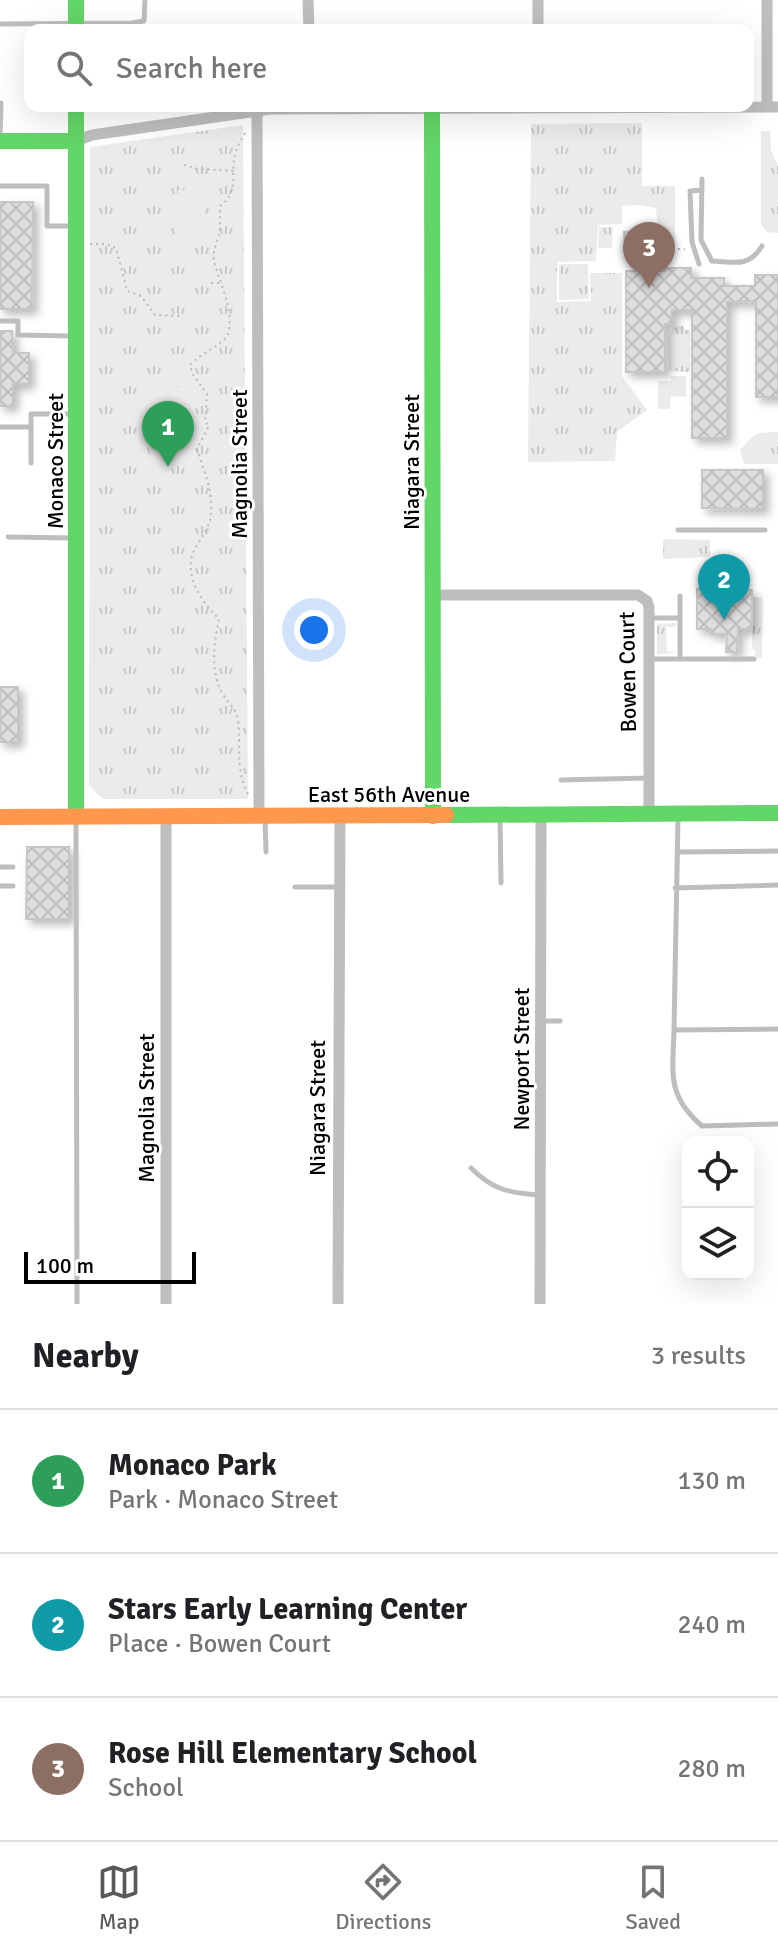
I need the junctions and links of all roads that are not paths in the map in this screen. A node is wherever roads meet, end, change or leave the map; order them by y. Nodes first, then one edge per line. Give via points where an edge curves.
1 (76, 0) edge
2 (145, 0) edge
3 (308, 0) edge
4 (538, 0) edge
5 (767, 0) edge
6 (0, 24) edge
7 (76, 24) edge
8 (113, 24) edge
9 (309, 24) edge
10 (538, 24) edge
11 (24, 25) edge
12 (1, 103) edge
13 (772, 107) edge
14 (76, 112) edge
15 (220, 112) edge
16 (257, 112) edge
17 (432, 112) edge
18 (0, 141) edge
19 (76, 141) junction
20 (702, 179) dead end
21 (0, 186) edge
22 (702, 190) junction
23 (77, 235) junction
24 (762, 246) dead end
25 (699, 264) dead end
26 (0, 321) edge
27 (77, 336) junction
28 (77, 414) junction
29 (0, 427) edge
30 (31, 427) junction
31 (31, 463) dead end
32 (678, 530) dead end
33 (765, 530) dead end
34 (8, 537) dead end
35 (78, 539) junction
36 (433, 595) junction
37 (680, 596) dead end
38 (649, 618) junction
39 (680, 618) junction
40 (680, 658) junction
41 (649, 659) junction
42 (754, 659) dead end
43 (649, 778) junction
44 (561, 780) dead end
45 (678, 813) junction
46 (778, 813) edge
47 (649, 814) junction
48 (500, 815) junction
49 (541, 815) junction
50 (76, 816) junction
51 (340, 816) junction
52 (433, 816) junction
53 (0, 817) edge
54 (166, 817) junction
55 (262, 817) junction
56 (778, 851) edge
57 (266, 852) dead end
58 (678, 852) junction
59 (0, 867) edge
60 (13, 867) dead end
61 (501, 883) dead end
62 (778, 885) edge
63 (0, 886) edge
64 (13, 886) dead end
65 (295, 887) dead end
66 (340, 887) junction
67 (675, 888) junction
68 (541, 1021) junction
69 (560, 1021) dead end
70 (778, 1029) edge
71 (674, 1030) junction
72 (778, 1124) edge
73 (471, 1168) dead end
74 (540, 1195) junction
75 (77, 1304) edge
76 (166, 1304) edge
77 (338, 1304) edge
78 (540, 1304) edge

1 - 7 street
2 - 8 lane via 144,21
3 - 9 street
4 - 10 street
5 - 13 street
6 - 11 lane
12 - 18 lane
14 - 19 street, Monaco Street
15 - 19 street
16 - 55 street, Magnolia Street
17 - 36 street, Niagara Street
18 - 19 street
19 - 23 street, Monaco Street
20 - 22 lane
21 - 23 lane via 47,186 47,226
22 - 24 lane via 701,240 712,261 742,263
22 - 25 lane via 690,191
23 - 27 street, Monaco Street
26 - 27 lane via 18,321 18,335
27 - 28 street, Monaco Street
28 - 30 lane via 31,414
28 - 35 street, Monaco Street
29 - 30 lane
30 - 31 lane
32 - 33 lane
34 - 35 lane
35 - 50 street, Monaco Street
36 - 38 street, Bowen Court via 638,595 648,602
36 - 52 street, Niagara Street
37 - 39 lane
38 - 39 lane
38 - 41 street, Bowen Court
39 - 40 lane
40 - 41 lane
40 - 42 lane
41 - 43 street, Bowen Court
43 - 44 lane
43 - 47 street, Bowen Court
45 - 46 street, East 56th Avenue
45 - 47 street, East 56th Avenue
45 - 58 lane
47 - 49 street, East 56th Avenue
48 - 49 street, East 56th Avenue
48 - 52 street, East 56th Avenue
48 - 61 lane
49 - 68 street, Newport Street
50 - 53 street, East 56th Avenue
50 - 54 street, East 56th Avenue
50 - 75 lane
51 - 52 street, East 56th Avenue
51 - 55 street, East 56th Avenue
51 - 66 street, Niagara Street
54 - 55 street, East 56th Avenue
54 - 76 street, Magnolia Street
55 - 57 lane
56 - 58 lane
58 - 67 lane
59 - 60 lane
62 - 67 lane
63 - 64 lane
65 - 66 lane
66 - 77 street, Niagara Street
67 - 71 lane
68 - 69 lane
68 - 74 street, Newport Street
70 - 71 lane
71 - 72 lane via 673,1084 683,1110 702,1126
73 - 74 lane via 488,1185
74 - 78 street, Newport Street

